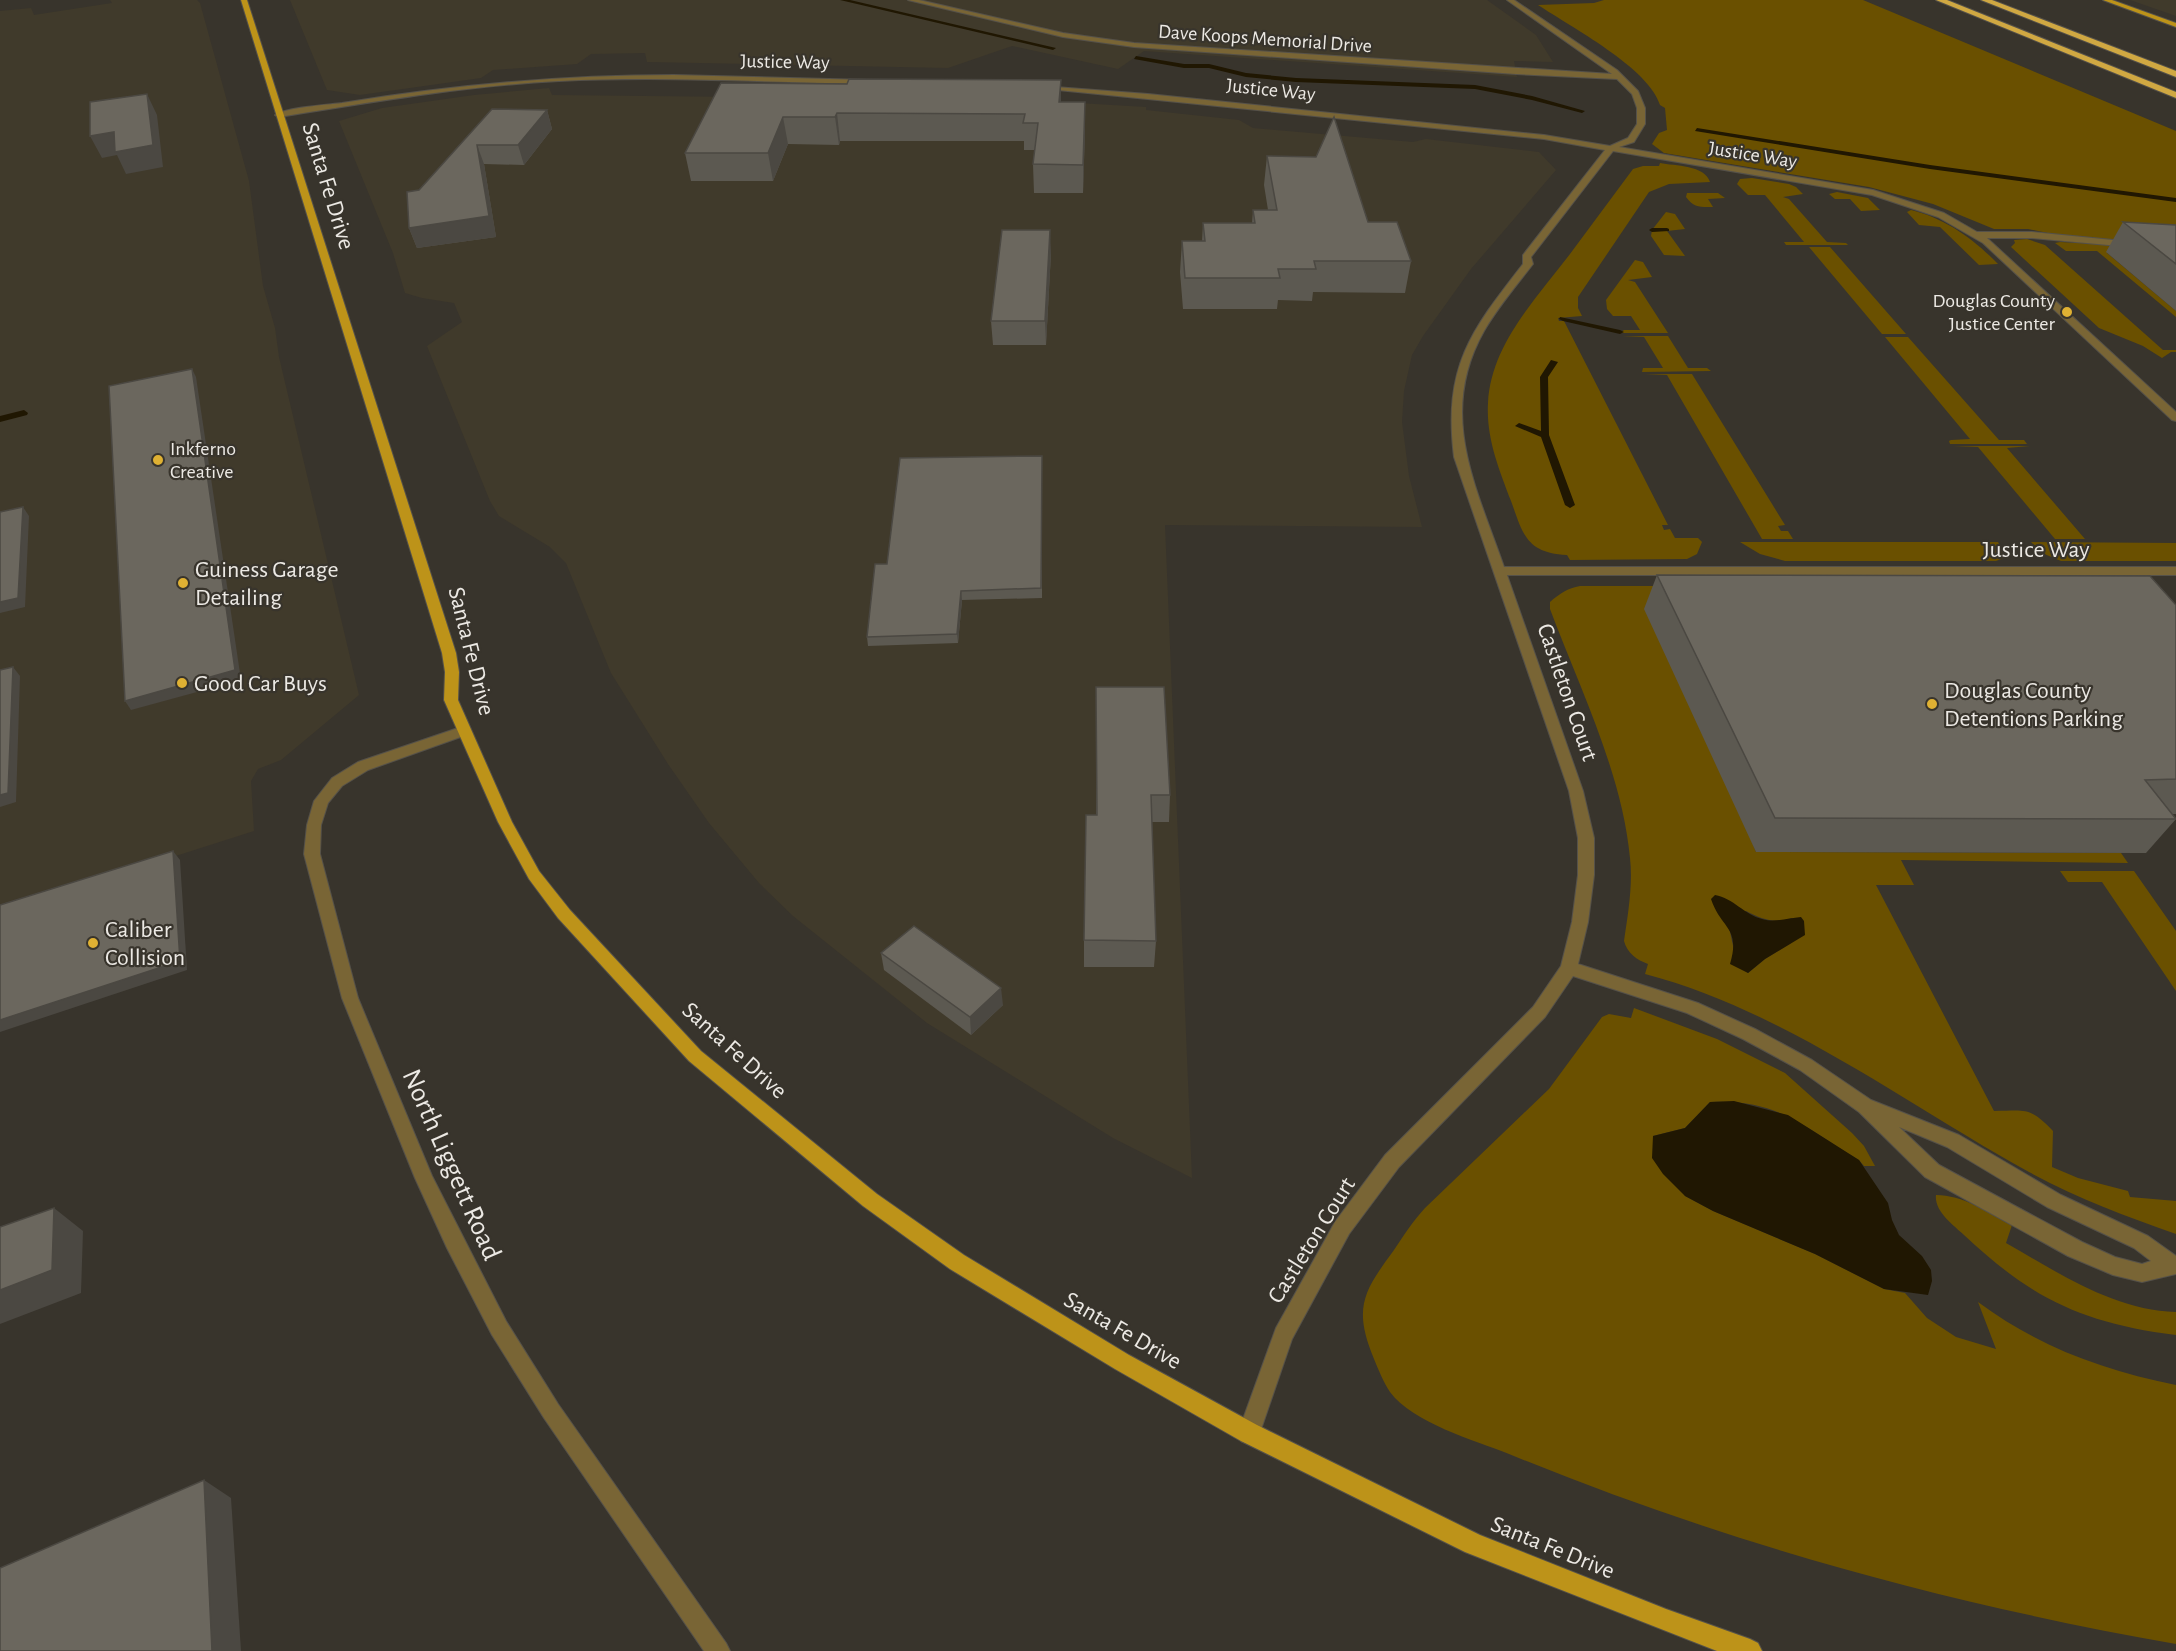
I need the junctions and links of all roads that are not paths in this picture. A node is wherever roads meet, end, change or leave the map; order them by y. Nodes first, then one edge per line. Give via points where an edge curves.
1 (244, 0) edge
2 (911, 0) edge
3 (1510, 0) edge
4 (1940, 0) edge
5 (1985, 0) edge
6 (2106, 0) edge
7 (2176, 25) edge
8 (2176, 74) edge
9 (1620, 77) junction
10 (878, 82) edge
11 (1028, 87) edge
12 (2176, 94) edge
13 (279, 115) junction
14 (1611, 148) junction
15 (1977, 235) junction
16 (2136, 244) edge
17 (2176, 418) edge
18 (1500, 571) junction
19 (2176, 572) edge
20 (464, 731) junction
21 (1569, 968) junction
22 (1865, 1106) junction
23 (2173, 1265) edge
24 (1249, 1433) junction
25 (718, 1651) edge
26 (1750, 1651) edge

1 - 13 main road, Santa Fe Drive
2 - 9 street, Dave Koops Memorial Drive via 1063,35 1134,45
3 - 9 street, Castleton Court
4 - 12 highway
5 - 8 highway
6 - 7 main road
9 - 14 street, Castleton Court via 1638,99 1642,119 1631,140
10 - 13 street, Justice Way via 558,79 427,92
11 - 14 street, Justice Way via 1512,133
13 - 20 main road, Santa Fe Drive via 449,653 451,700
14 - 15 street, Justice Way via 1873,193 1927,210
14 - 18 street, Castleton Court via 1526,257 1528,264 1472,343 1460,376 1454,419 1460,457
15 - 16 street
15 - 17 street, Justice Way
18 - 19 street, Justice Way
18 - 21 street, Castleton Court via 1576,791 1586,838 1583,897
20 - 24 main road, Santa Fe Drive via 504,822 534,875 564,914 695,1056 861,1193 957,1262
20 - 25 street, North Liggett Road via 363,766 337,782 321,801 312,854 350,998 424,1178 499,1328 551,1411
21 - 22 street via 1692,1008 1749,1034 1806,1065
21 - 24 street, Castleton Court via 1539,1012 1392,1161 1342,1228 1283,1335
22 - 23 street via 1953,1141 2054,1201 2141,1242
22 - 23 street via 1932,1171 2075,1249 2113,1266 2142,1273
24 - 26 main road, Santa Fe Drive via 1473,1544

